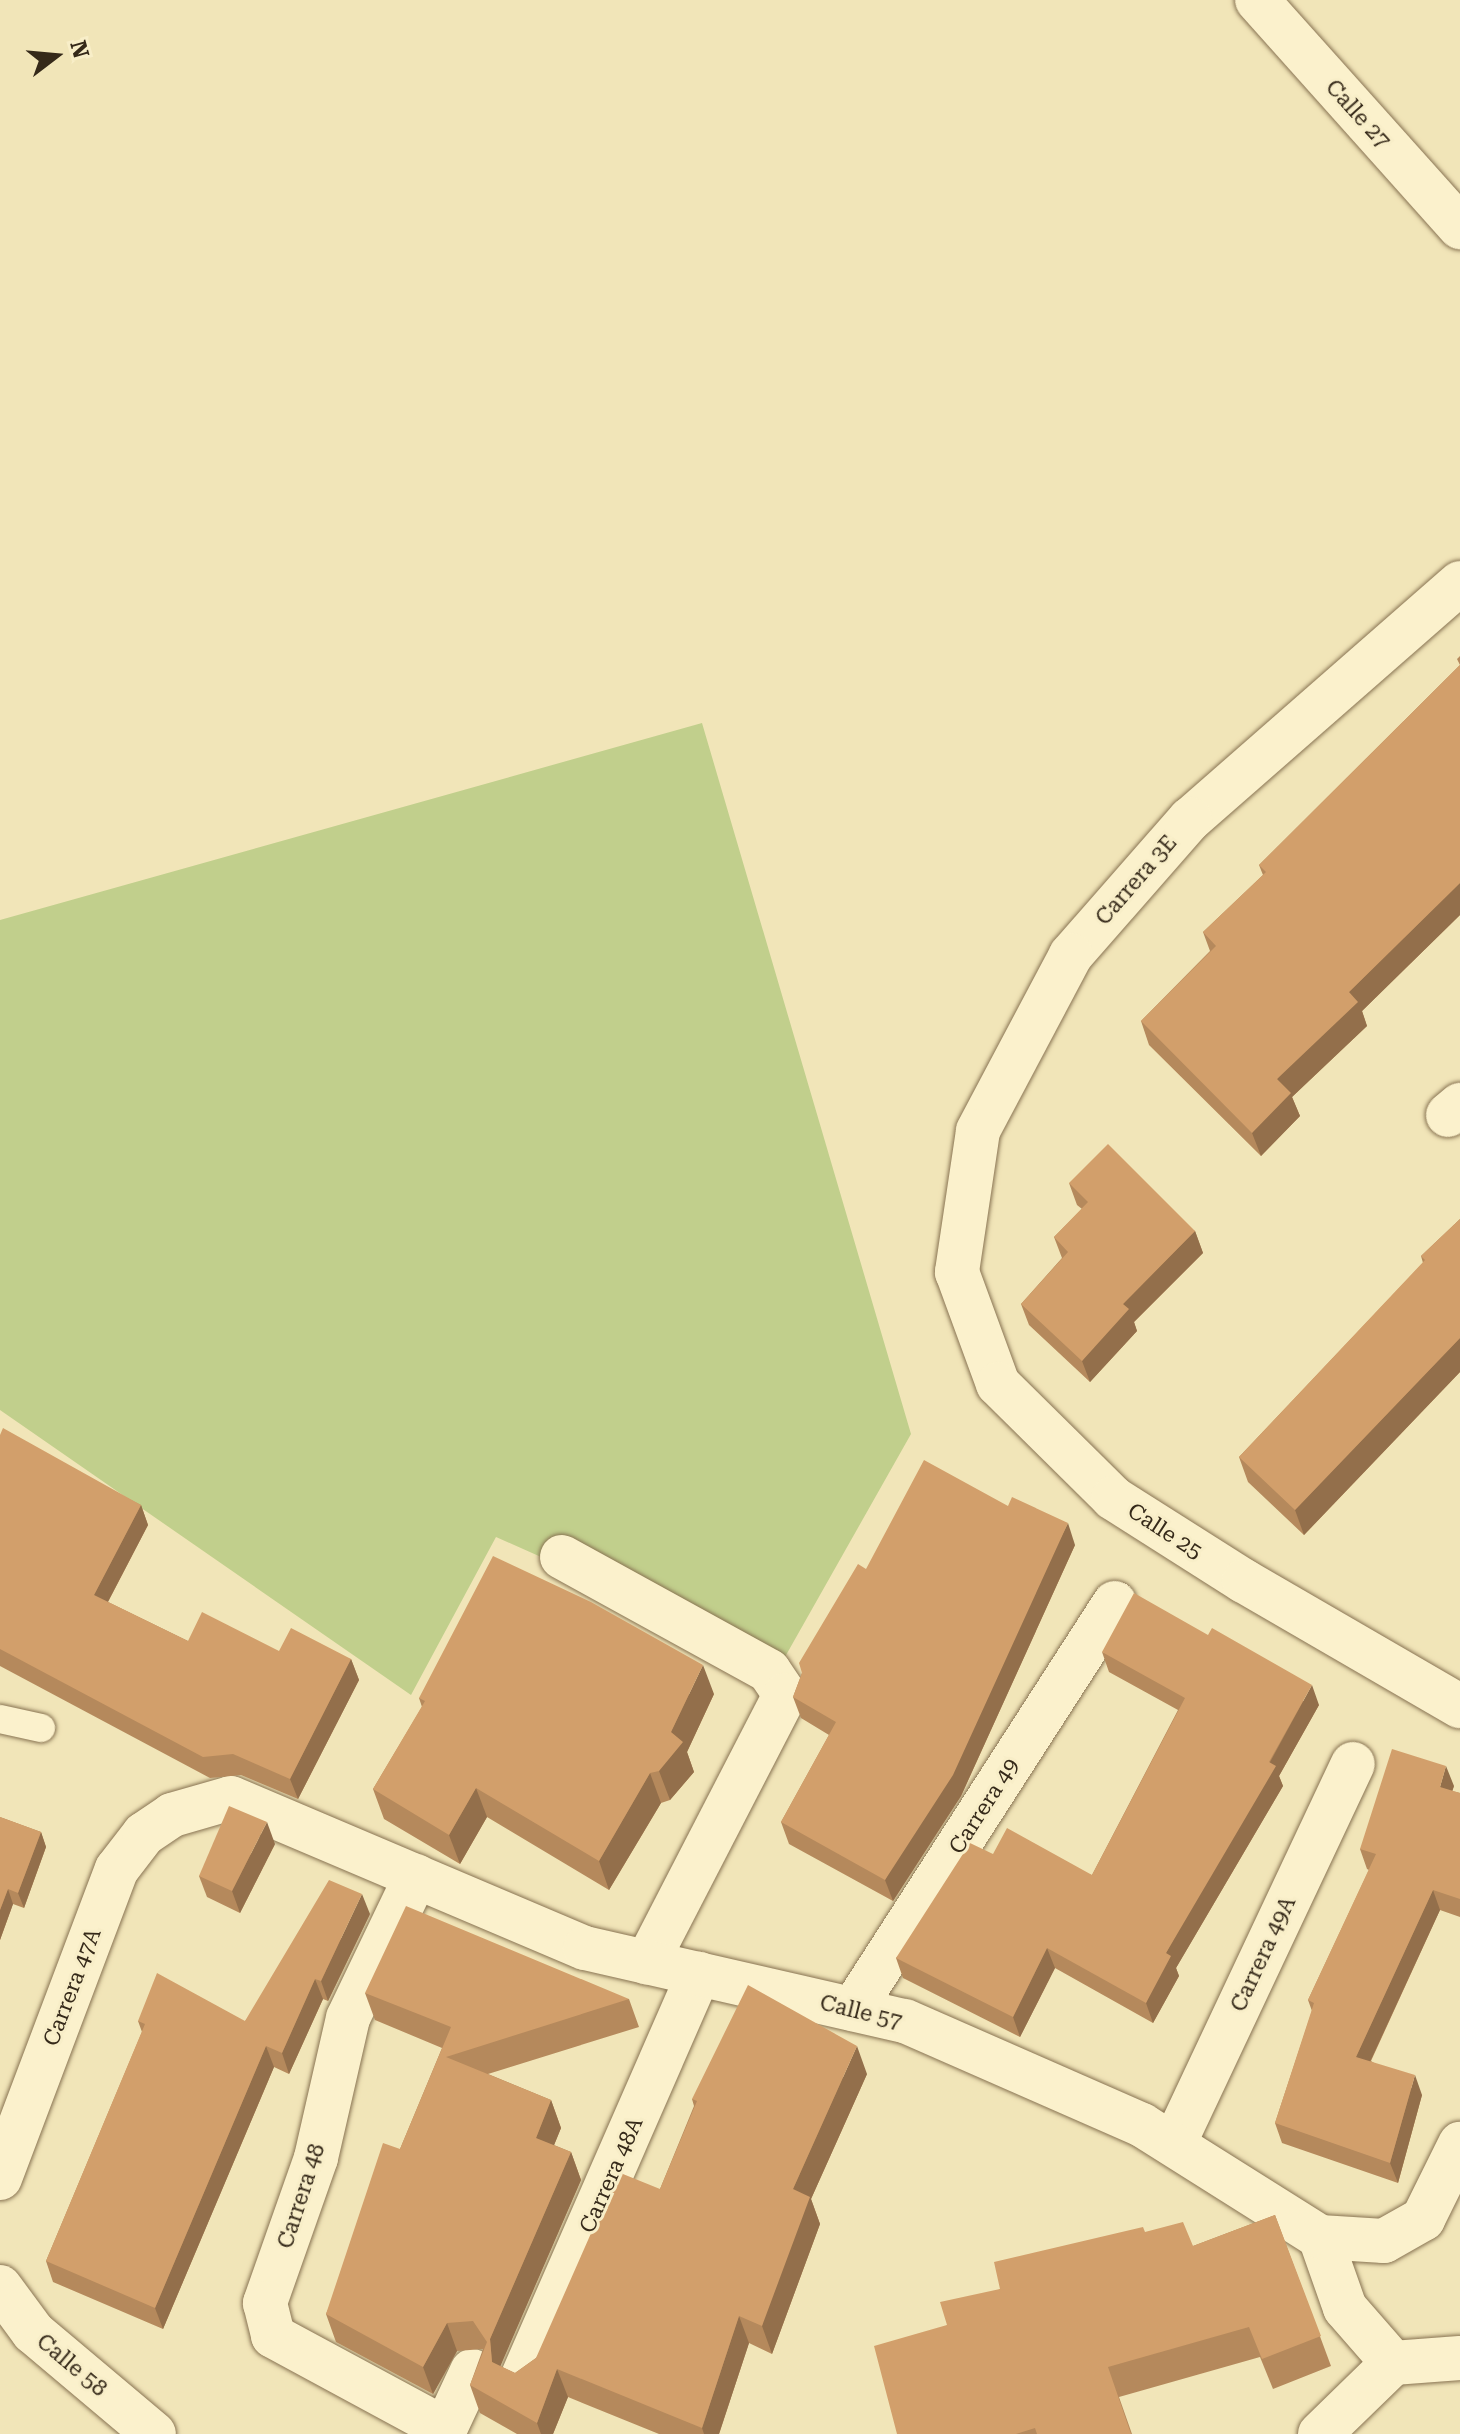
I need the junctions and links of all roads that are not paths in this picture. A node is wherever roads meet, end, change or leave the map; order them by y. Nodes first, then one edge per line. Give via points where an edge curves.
1 (1257, 0) edge
2 (1460, 227) edge
3 (1460, 583) edge
4 (957, 1272) joint
5 (562, 1557) dead end
6 (1115, 1603) dead end
7 (1460, 1706) edge
8 (0, 1719) edge
9 (41, 1728) dead end
10 (1353, 1764) dead end
11 (172, 1815) joint
12 (416, 1876) junction
13 (647, 1962) junction
14 (699, 1974) junction
15 (853, 2009) junction
16 (1174, 2144) junction
17 (1460, 2144) edge
18 (0, 2178) edge
19 (1320, 2237) junction
20 (0, 2287) edge
21 (1460, 2358) edge
22 (1393, 2363) junction
23 (472, 2371) edge
24 (523, 2376) edge
25 (154, 2434) edge
26 (1320, 2434) edge

1 - 2 main road, Calle 27
3 - 4 main road, Carrera 3E via 1190,819 1071,955 978,1131
4 - 7 main road, Calle 25 via 998,1384 1113,1498
5 - 13 main road via 769,1671 785,1695
6 - 15 main road, Carrera 49
8 - 9 lane
10 - 16 main road, Carrera 49A
11 - 12 main road, Calle 57 via 231,1798
11 - 18 main road, Carrera 47A via 144,1834 117,1869
12 - 13 main road, Calle 57 via 585,1948
12 - 23 main road, Carrera 48 via 348,2018 316,2158 265,2303 273,2336 445,2429
13 - 14 main road, Calle 57
14 - 15 main road, Calle 57
14 - 24 main road, Carrera 48A
15 - 16 main road, Calle 57 via 905,2021 949,2039
16 - 19 main road, Calle 57
17 - 19 main road via 1423,2219 1384,2241
19 - 22 main road via 1345,2308
20 - 25 main road, Calle 58 via 33,2332
21 - 22 main road
22 - 26 main road

